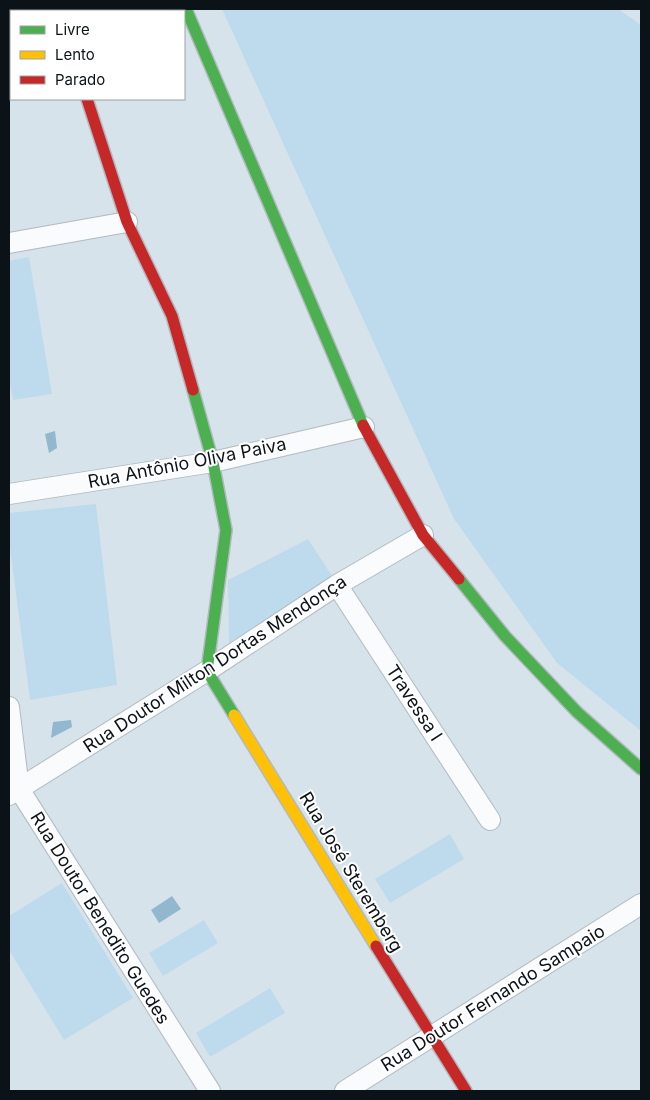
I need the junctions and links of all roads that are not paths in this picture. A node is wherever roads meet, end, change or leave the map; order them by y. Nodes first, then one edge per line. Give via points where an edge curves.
1 (186, 9) edge
2 (87, 100) edge
3 (126, 222) junction
4 (9, 243) edge
5 (364, 427) junction
6 (213, 462) junction
7 (9, 494) edge
8 (423, 535) junction
9 (337, 585) junction
10 (207, 671) junction
11 (9, 707) edge
12 (641, 769) edge
13 (14, 792) edge
14 (490, 820) dead end
15 (641, 904) edge
16 (432, 1038) junction
17 (210, 1091) edge
18 (345, 1091) edge
19 (466, 1091) edge

1 - 5 street
2 - 3 street
3 - 4 street
3 - 6 street via 172,316
5 - 6 street, Rua Antônio Oliva Paiva
5 - 8 street
6 - 7 street, Rua Antônio Oliva Paiva
6 - 10 street via 226,530
8 - 9 street, Rua Doutor Milton Dortas Mendonça
8 - 12 street via 505,636 576,712
9 - 10 street, Rua Doutor Milton Dortas Mendonça
9 - 14 street, Travessa I
10 - 13 street, Rua Doutor Milton Dortas Mendonça
10 - 16 street, Rua José Steremberg
11 - 13 street, Rua Doutor Benedito Guedes
13 - 17 street, Rua Doutor Benedito Guedes
15 - 16 street, Rua Doutor Fernando Sampaio
16 - 18 street, Rua Doutor Fernando Sampaio
16 - 19 street, Rua José Steremberg

